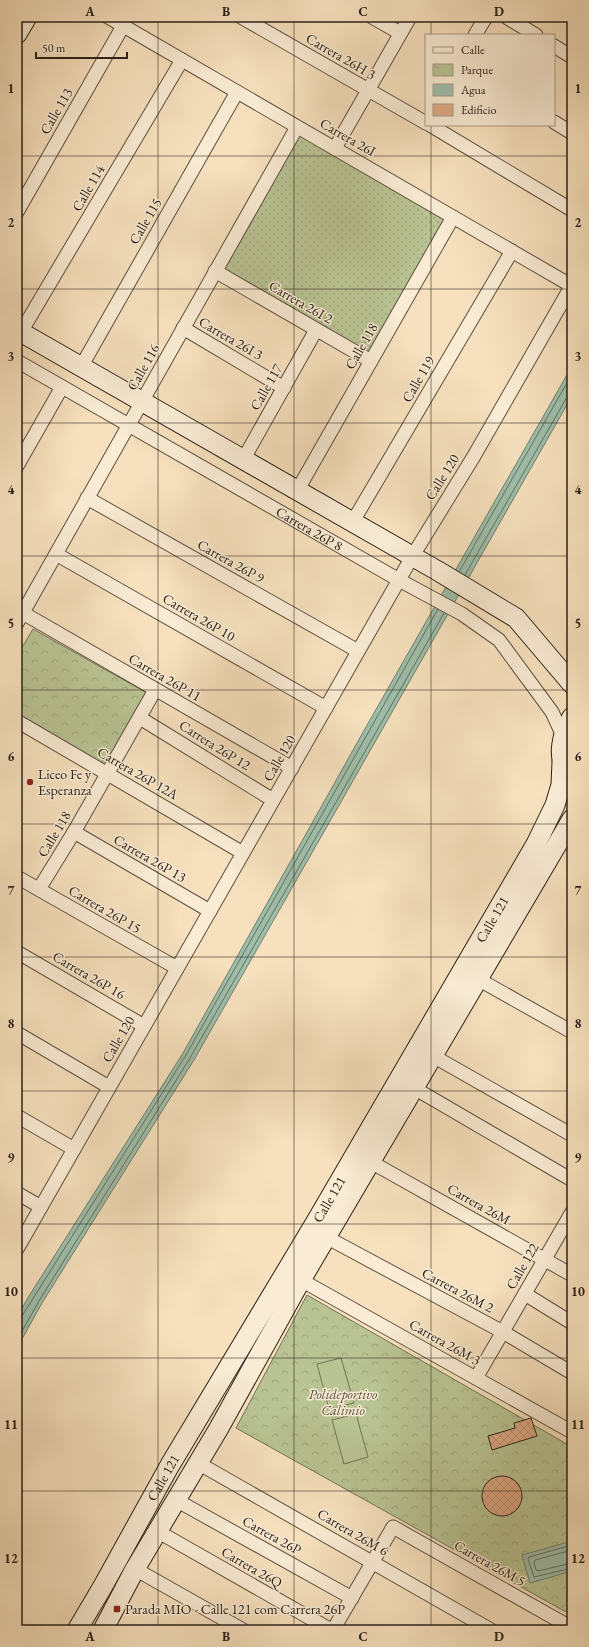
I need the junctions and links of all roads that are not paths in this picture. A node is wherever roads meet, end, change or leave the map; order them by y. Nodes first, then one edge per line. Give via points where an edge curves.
1 (27, 17) edge
2 (108, 17) edge
3 (241, 17) edge
4 (372, 17) edge
5 (410, 17) edge
6 (486, 17) edge
7 (506, 17) edge
8 (123, 26) junction
9 (400, 33) junction
10 (17, 34) edge
11 (477, 34) edge
12 (534, 34) edge
13 (555, 47) edge
14 (572, 57) edge
15 (182, 60) junction
16 (368, 90) junction
17 (237, 92) junction
18 (425, 122) edge
19 (555, 123) edge
20 (432, 126) edge
21 (297, 127) junction
22 (572, 133) edge
23 (335, 148) junction
24 (572, 210) edge
25 (17, 212) edge
26 (453, 217) junction
27 (512, 251) junction
28 (215, 271) junction
29 (572, 285) edge
30 (183, 328) junction
31 (316, 330) junction
32 (19, 331) edge
33 (17, 361) edge
34 (371, 361) junction
35 (80, 367) junction
36 (62, 387) junction
37 (284, 388) junction
38 (142, 402) junction
39 (129, 425) junction
40 (243, 460) junction
41 (17, 466) edge
42 (297, 491) junction
43 (87, 498) junction
44 (352, 523) junction
45 (56, 554) junction
46 (412, 557) junction
47 (399, 580) junction
48 (20, 618) edge
49 (358, 651) junction
50 (572, 684) edge
51 (155, 690) junction
52 (326, 708) junction
53 (572, 717) edge
54 (140, 718) junction
55 (17, 721) edge
56 (564, 738) junction
57 (292, 768) junction
58 (567, 769) edge
59 (107, 773) junction
60 (273, 800) junction
61 (572, 819) edge
62 (74, 832) junction
63 (243, 853) junction
64 (17, 877) edge
65 (39, 889) junction
66 (210, 912) junction
67 (17, 952) edge
68 (177, 968) junction
69 (478, 980) junction
70 (144, 1026) junction
71 (17, 1032) edge
72 (572, 1032) edge
73 (433, 1056) junction
74 (109, 1087) junction
75 (414, 1088) junction
76 (17, 1116) edge
77 (572, 1135) edge
78 (74, 1149) junction
79 (370, 1162) junction
80 (572, 1180) edge
81 (17, 1193) edge
82 (41, 1207) junction
83 (572, 1212) edge
84 (568, 1229) edge
85 (326, 1238) junction
86 (17, 1248) edge
87 (545, 1259) junction
88 (572, 1275) edge
89 (301, 1280) junction
90 (525, 1294) junction
91 (572, 1323) edge
92 (503, 1332) junction
93 (572, 1373) edge
94 (476, 1378) junction
95 (572, 1432) edge
96 (198, 1463) junction
97 (176, 1500) junction
98 (157, 1532) junction
99 (372, 1562) junction
100 (135, 1569) junction
101 (352, 1598) junction
102 (572, 1629) edge
103 (77, 1630) edge
104 (103, 1630) edge
105 (243, 1630) edge
106 (332, 1630) edge
107 (491, 1630) edge

1 - 10 main road
2 - 8 street, Carrera 26I
3 - 16 street, Carrera 26H 3
4 - 9 street
5 - 9 street
6 - 11 street
7 - 12 street
8 - 15 street, Carrera 26I
8 - 25 street, Calle 113
9 - 16 street
13 - 14 street
15 - 17 street, Carrera 26I
15 - 32 street, Calle 114
16 - 18 street, Carrera 26H 3
16 - 23 street
17 - 21 street, Carrera 26I
17 - 35 street, Calle 115
19 - 22 street
20 - 24 street, Carrera 26H 3
21 - 23 street, Carrera 26I
21 - 28 street, Calle 116
23 - 26 street, Carrera 26I
26 - 27 street, Carrera 26I
26 - 34 street, Calle 118
27 - 29 street, Carrera 26I
27 - 44 street, Calle 119
28 - 30 street, Calle 116
28 - 31 street, Carrera 26I 2
29 - 46 street, Calle 120 via 474,456
30 - 37 street, Carrera 26I 3
30 - 38 street, Calle 116
31 - 34 street, Carrera 26I 2
31 - 37 street, Calle 117
32 - 35 main road, Carrera 26P 8
33 - 36 street, Carrera 26P 8
34 - 42 street, Calle 118
35 - 38 main road, Carrera 26P 8
36 - 39 street, Carrera 26P 8
36 - 41 street
37 - 40 street, Calle 117
38 - 39 street, Calle 116
38 - 40 main road, Carrera 26P 8
39 - 43 street, Calle 116
39 - 47 street, Carrera 26P 8
40 - 42 main road, Carrera 26P 8
42 - 44 main road, Carrera 26P 8
43 - 45 street, Calle 116
43 - 49 street, Carrera 26P 9
44 - 46 main road, Carrera 26P 8
45 - 48 street, Calle 116
45 - 52 street, Carrera 26P 10
46 - 47 street, Calle 120
46 - 50 main road, Carrera 26P 8 via 516,618
47 - 49 street, Calle 120
47 - 56 street, Carrera 26P 8 via 462,614 499,640 552,712
48 - 51 street, Carrera 26P 11
49 - 52 street, Calle 120
51 - 54 street, Calle 118
51 - 57 street, Carrera 26P 11
52 - 57 street, Calle 120
53 - 56 main road, Calle 121
54 - 59 street, Calle 118
54 - 60 street, Carrera 26P 12
55 - 59 street, Carrera 26P 12A
56 - 58 main road, Calle 121 via 561,751
57 - 60 street, Calle 120
58 - 103 main road, Calle 121 via 555,805 536,844 170,1466
59 - 62 street, Calle 118
59 - 63 street, Carrera 26P 12A
60 - 63 street, Calle 120
61 - 69 main road, Calle 121
62 - 65 street, Calle 118
62 - 66 street, Carrera 26P 13
63 - 66 street, Calle 120
64 - 65 street, Carrera 26P 15
65 - 68 street, Carrera 26P 15
66 - 68 street, Calle 120
67 - 70 street, Carrera 26P 16
68 - 70 street, Calle 120
69 - 72 street
69 - 73 main road, Calle 121
70 - 74 street, Calle 120
71 - 74 street
73 - 75 main road, Calle 121
73 - 77 street
74 - 78 street, Calle 120
75 - 79 main road, Calle 121
75 - 80 street
76 - 78 street
78 - 82 street, Calle 120
79 - 85 main road, Calle 121
79 - 87 street, Carrera 26M
81 - 82 street
82 - 86 street, Calle 120
83 - 84 street, Calle 122
84 - 87 street, Calle 122
85 - 89 main road, Calle 121
85 - 92 street, Carrera 26M 2
87 - 88 street, Carrera 26M
87 - 90 street, Calle 122
89 - 94 street, Carrera 26M 3
89 - 96 main road, Calle 121
90 - 91 street
90 - 92 street, Calle 122
92 - 93 street, Carrera 26M 2
92 - 94 street, Calle 122
94 - 95 street, Carrera 26M 3
96 - 97 main road, Calle 121
96 - 99 street, Carrera 26M 6
97 - 98 main road, Calle 121
97 - 101 street, Carrera 26P
98 - 100 main road, Calle 121
98 - 106 street, Carrera 26Q
99 - 101 street
99 - 102 street, Carrera 26M 5 via 393,1527
99 - 107 street, Carrera 26M 6
100 - 104 main road, Calle 121
100 - 105 street
101 - 106 street

